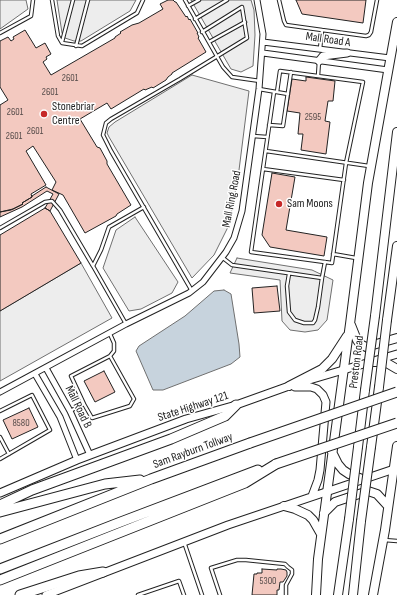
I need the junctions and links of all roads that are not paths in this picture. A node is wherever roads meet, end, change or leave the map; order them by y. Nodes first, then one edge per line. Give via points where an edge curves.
1 (33, 0) edge
2 (52, 0) edge
3 (73, 0) edge
4 (88, 0) edge
5 (143, 0) edge
6 (185, 0) edge
7 (199, 0) edge
8 (227, 0) edge
9 (258, 0) edge
10 (279, 0) edge
11 (377, 0) edge
12 (188, 6) junction
13 (195, 19) junction
14 (245, 22) junction
15 (397, 22) edge
16 (322, 30) junction
17 (202, 32) junction
18 (0, 33) edge
19 (208, 42) junction
20 (263, 42) junction
21 (62, 43) junction
22 (76, 46) junction
23 (320, 49) junction
24 (263, 53) junction
25 (347, 53) junction
26 (217, 57) junction
27 (390, 58) junction
28 (319, 61) junction
29 (388, 70) junction
30 (291, 72) junction
31 (318, 76) junction
32 (260, 81) junction
33 (259, 89) junction
34 (276, 92) junction
35 (288, 94) junction
36 (269, 125) junction
37 (397, 132) edge
38 (253, 136) junction
39 (268, 137) junction
40 (266, 151) junction
41 (346, 163) junction
42 (371, 166) junction
43 (263, 170) junction
44 (344, 180) junction
45 (144, 207) junction
46 (0, 228) edge
47 (397, 246) edge
48 (333, 254) junction
49 (222, 257) junction
50 (358, 258) junction
51 (325, 262) junction
52 (93, 266) junction
53 (289, 274) junction
54 (322, 278) junction
55 (192, 291) junction
56 (126, 324) junction
57 (350, 324) junction
58 (110, 334) junction
59 (349, 334) junction
60 (397, 338) edge
61 (397, 354) edge
62 (110, 356) junction
63 (373, 362) junction
64 (46, 368) junction
65 (344, 369) junction
66 (397, 369) edge
67 (34, 374) junction
68 (289, 386) junction
69 (0, 392) edge
70 (397, 392) edge
71 (84, 404) junction
72 (236, 405) junction
73 (0, 411) edge
74 (70, 411) junction
75 (397, 423) edge
76 (0, 437) edge
77 (397, 446) edge
78 (332, 452) junction
79 (9, 454) junction
80 (90, 455) junction
81 (0, 459) edge
82 (77, 460) junction
83 (395, 468) edge
84 (152, 479) junction
85 (245, 479) junction
86 (362, 479) junction
87 (397, 486) edge
88 (327, 491) junction
89 (0, 493) edge
90 (312, 496) junction
91 (389, 502) junction
92 (0, 505) edge
93 (284, 506) junction
94 (0, 512) edge
95 (324, 513) junction
96 (321, 535) junction
97 (0, 539) edge
98 (384, 540) junction
99 (397, 541) edge
100 (184, 542) junction
101 (0, 569) edge
102 (103, 572) junction
103 (0, 580) edge
104 (20, 595) edge
105 (46, 595) edge
106 (138, 595) edge
107 (184, 595) edge
108 (202, 595) edge
109 (220, 595) edge
110 (286, 595) edge
111 (316, 595) edge
112 (338, 595) edge
113 (353, 595) edge
114 (373, 595) edge

1 - 18 lane via 31,16
2 - 21 lane via 58,36
3 - 21 lane
4 - 22 lane
5 - 22 lane via 136,13 89,43
6 - 12 lane
7 - 12 lane
8 - 13 lane
9 - 20 street, Mall Ring Road
10 - 16 lane via 286,24
11 - 16 lane via 370,35
12 - 13 lane
13 - 17 lane
14 - 17 lane via 242,7
14 - 19 lane
14 - 26 lane via 247,38
15 - 27 main road
16 - 23 lane
17 - 19 lane
19 - 26 lane
20 - 23 street, Mall Road A
20 - 24 street, Mall Ring Road
21 - 22 lane
23 - 25 street, Mall Road A
24 - 28 street, Mall Road A
24 - 32 street, Mall Ring Road
25 - 27 street, Mall Road A
25 - 28 main road via 324,56
26 - 32 lane via 232,78
26 - 45 lane via 106,124 103,135
27 - 29 main road
28 - 29 street, Mall Road A
28 - 31 lane
29 - 42 main road
30 - 31 lane
30 - 34 lane via 280,71
30 - 35 lane
31 - 41 lane via 363,82
32 - 33 street, Mall Ring Road
33 - 34 lane
33 - 38 street, Mall Ring Road
34 - 35 lane
34 - 36 lane
35 - 36 lane via 283,126
36 - 39 lane
37 - 112 main road, Preston Road, bridge
38 - 39 lane
38 - 49 street, Mall Ring Road via 241,216 234,238
39 - 40 lane
40 - 41 lane
40 - 43 lane
41 - 42 lane
41 - 44 lane
42 - 50 main road
43 - 44 lane
43 - 51 lane via 251,252
44 - 48 lane
45 - 52 lane via 109,227
45 - 55 lane
46 - 52 lane via 44,202 52,201
47 - 113 main road, Preston Road, bridge
48 - 50 lane
48 - 51 lane via 332,263
49 - 53 lane via 232,265
49 - 55 street, Mall Ring Road via 203,282
50 - 57 main road
51 - 54 lane
52 - 56 lane
53 - 54 lane
53 - 54 lane via 288,312 295,320 304,323 313,323 315,320
55 - 56 street, Mall Ring Road
56 - 58 street, Mall Ring Road
57 - 59 main road
57 - 60 main road via 357,340 366,347
58 - 62 lane via 114,351
58 - 64 street, Mall Ring Road
59 - 65 main road
59 - 68 main road via 322,369
61 - 63 main road, State Highway 121
62 - 71 lane via 71,376
62 - 71 lane via 134,399 130,406 92,418
63 - 65 main road, State Highway 121
63 - 66 main road via 385,362
64 - 67 street, Mall Ring Road
64 - 74 street, Mall Road B
65 - 68 main road, State Highway 121
65 - 78 main road
67 - 69 street, Mall Ring Road
67 - 82 street, Mall Road B via 60,417
68 - 72 main road, State Highway 121
68 - 90 main road via 316,389 326,402 320,470
70 - 84 highway, Sam Rayburn Tollway, bridge
71 - 74 lane
72 - 80 main road, State Highway 121 via 186,419
72 - 92 highway via 225,416 171,439 32,490
73 - 79 lane via 32,395 50,430
74 - 80 street, Mall Road B
75 - 85 highway, bridge via 276,464
76 - 79 lane
77 - 83 main road
78 - 86 main road via 343,470
78 - 88 main road
79 - 81 lane
80 - 82 main road, State Highway 121
82 - 89 main road, State Highway 121
83 - 86 main road
83 - 91 main road
84 - 94 highway via 105,484
84 - 97 highway, Sam Rayburn Tollway
85 - 101 highway
85 - 103 highway
86 - 88 main road
87 - 91 main road
88 - 90 main road
88 - 95 main road
90 - 93 main road
91 - 95 main road via 368,491 335,502
91 - 98 main road
93 - 96 main road via 308,515
93 - 100 main road
95 - 96 main road
96 - 111 main road
98 - 99 lane
98 - 114 main road
100 - 102 main road
100 - 108 lane
102 - 104 highway via 79,576
102 - 105 main road
106 - 107 lane via 179,580
109 - 110 lane via 211,568 237,560 246,560 284,564 292,570 286,585

